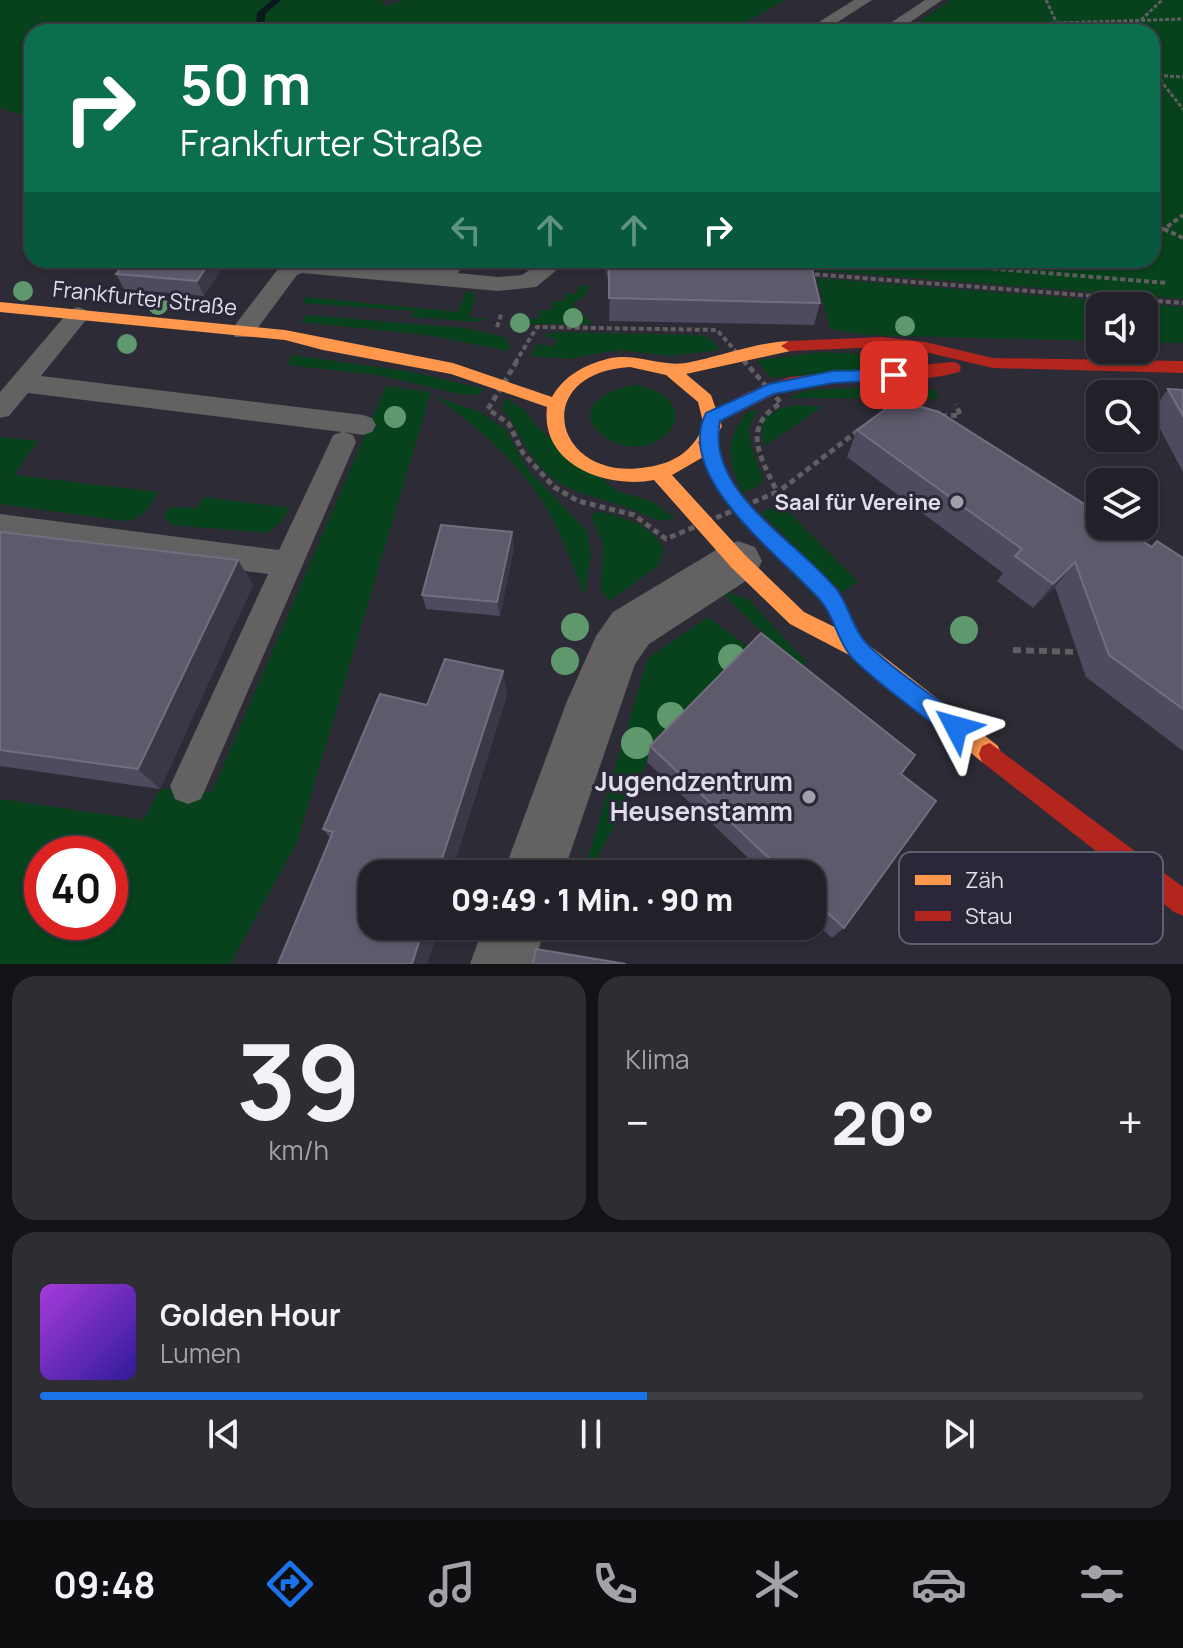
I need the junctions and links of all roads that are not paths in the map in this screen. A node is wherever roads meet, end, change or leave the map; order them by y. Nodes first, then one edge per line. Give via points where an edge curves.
1 (865, 0) edge
2 (935, 0) edge
3 (824, 24) edge
4 (898, 24) edge
5 (294, 268) edge
6 (325, 268) edge
7 (449, 268) edge
8 (547, 268) edge
9 (423, 276) junction
10 (0, 307) edge
11 (78, 315) junction
12 (243, 331) junction
13 (285, 335) junction
14 (378, 336) dead end
15 (979, 362) junction
16 (1183, 367) edge
17 (555, 369) dead end
18 (672, 371) junction
19 (581, 375) junction
20 (22, 383) junction
21 (556, 404) junction
22 (0, 409) edge
23 (712, 418) junction
24 (707, 442) junction
25 (660, 474) junction
26 (0, 526) edge
27 (738, 561) junction
28 (289, 564) junction
29 (858, 649) junction
30 (188, 786) dead end
31 (1114, 852) edge
32 (538, 860) edge
33 (1163, 888) edge
34 (1183, 903) edge
35 (510, 940) edge
36 (502, 964) edge

1 - 3 lane
2 - 4 lane
5 - 12 lane
6 - 9 lane
7 - 9 lane
8 - 9 lane via 528,282 513,284
10 - 11 street, Frankfurter Straße
11 - 12 street, Frankfurter Straße
11 - 20 lane
12 - 13 street, Frankfurter Straße
13 - 14 street, Frankfurter Straße via 311,329
13 - 21 street, Frankfurter Straße via 304,343 432,364
15 - 16 street
15 - 18 street via 917,345 833,343 782,346
15 - 23 street via 924,375 833,377 769,389
17 - 19 street
18 - 19 street via 631,362
18 - 23 street via 693,383
19 - 21 street
20 - 22 lane
20 - 28 lane via 353,434
21 - 25 street via 557,433 575,457 618,475
23 - 24 street
24 - 25 street via 696,456
24 - 29 street via 720,477 741,508 830,597
25 - 27 street
26 - 28 lane
27 - 29 street via 797,618
27 - 32 street via 631,628 614,652
28 - 30 lane
29 - 31 street
33 - 34 street
35 - 36 street

